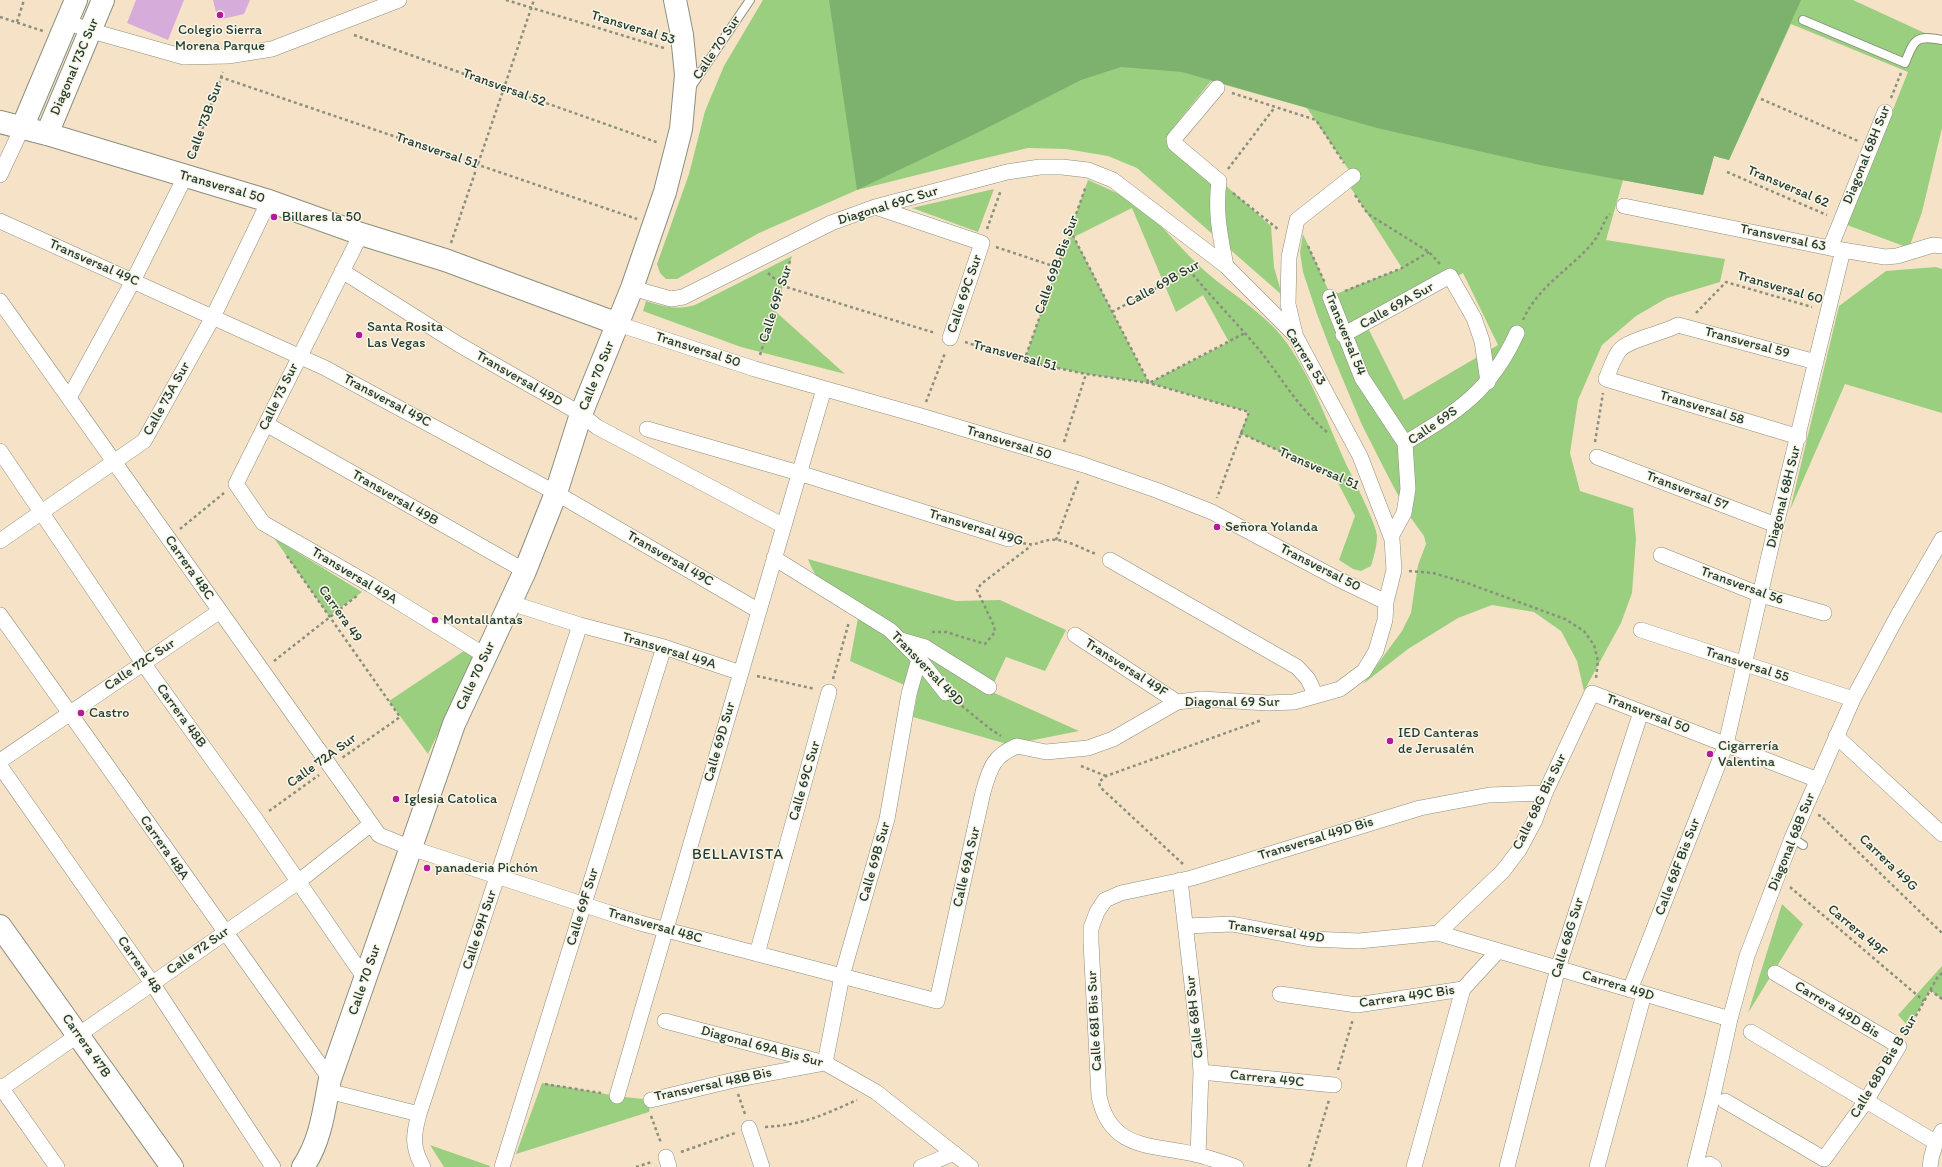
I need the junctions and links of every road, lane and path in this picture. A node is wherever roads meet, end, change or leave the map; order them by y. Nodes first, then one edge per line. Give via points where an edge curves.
1 (24, 0) edge
2 (76, 0) edge
3 (103, 0) edge
4 (399, 0) edge
5 (506, 0) edge
6 (534, 0) edge
7 (675, 0) edge
8 (750, 0) edge
9 (532, 8) junction
10 (0, 17) edge
11 (1803, 20) dead end
12 (17, 22) junction
13 (332, 26) junction
14 (63, 29) junction
15 (90, 31) junction
16 (1942, 40) edge
17 (685, 55) junction
18 (228, 56) junction
19 (1905, 63) junction
20 (220, 77) junction
21 (504, 88) junction
22 (1216, 88) joint
23 (685, 96) junction
24 (1761, 99) dead end
25 (1275, 107) junction
26 (1885, 112) joint
27 (0, 122) edge
28 (22, 128) junction
29 (47, 134) junction
30 (1871, 147) junction
31 (676, 150) junction
32 (478, 165) junction
33 (1088, 170) junction
34 (1008, 172) junction
35 (1727, 172) dead end
36 (0, 175) edge
37 (185, 177) junction
38 (1350, 179) junction
39 (1219, 181) junction
40 (270, 201) junction
41 (1624, 206) joint
42 (875, 207) junction
43 (0, 220) edge
44 (1297, 220) junction
45 (1841, 221) junction
46 (654, 224) junction
47 (1070, 230) junction
48 (361, 234) junction
49 (797, 239) junction
50 (1292, 240) junction
51 (982, 243) junction
52 (1942, 246) edge
53 (1836, 249) junction
54 (1429, 252) junction
55 (1214, 256) junction
56 (445, 260) junction
57 (1226, 266) junction
58 (1056, 267) junction
59 (1189, 270) junction
60 (342, 271) junction
61 (1450, 276) junction
62 (133, 281) junction
63 (783, 286) junction
64 (632, 288) junction
65 (1330, 297) junction
66 (0, 301) edge
67 (1112, 312) junction
68 (1828, 312) junction
69 (213, 317) junction
70 (618, 324) junction
71 (1678, 325) junction
72 (1246, 333) junction
73 (1517, 333) joint
74 (1295, 334) junction
75 (1344, 335) junction
76 (950, 338) junction
77 (299, 356) junction
78 (1024, 361) junction
79 (1816, 362) junction
80 (755, 369) junction
81 (1086, 374) junction
82 (1606, 379) junction
83 (1488, 382) junction
84 (1150, 383) junction
85 (824, 388) junction
86 (69, 398) junction
87 (581, 414) junction
88 (921, 416) junction
89 (266, 424) junction
90 (647, 429) dead end
91 (1240, 433) junction
92 (1330, 434) dead end
93 (1799, 437) junction
94 (1404, 443) junction
95 (0, 451) edge
96 (1598, 456) joint
97 (1059, 458) junction
98 (113, 461) junction
99 (1084, 466) junction
100 (799, 473) junction
101 (236, 484) junction
102 (556, 493) junction
103 (1376, 494) junction
104 (43, 512) junction
105 (1212, 512) junction
106 (1776, 525) junction
107 (784, 526) junction
108 (1392, 535) junction
109 (168, 538) junction
110 (1942, 538) edge
111 (1009, 539) joint
112 (1056, 540) junction
113 (0, 541) edge
114 (1031, 546) junction
115 (283, 551) dead end
116 (1661, 555) dead end
117 (774, 558) junction
118 (1110, 560) joint
119 (1394, 570) junction
120 (525, 572) junction
121 (371, 585) junction
122 (1761, 595) junction
123 (1386, 602) junction
124 (511, 603) junction
125 (853, 608) junction
126 (220, 611) junction
127 (759, 611) junction
128 (1824, 613) dead end
129 (0, 615) edge
130 (329, 616) junction
131 (580, 625) junction
132 (1641, 630) dead end
133 (928, 632) dead end
134 (1075, 635) dead end
135 (900, 640) junction
136 (664, 647) junction
137 (486, 656) junction
138 (919, 659) junction
139 (143, 663) junction
140 (1745, 664) junction
141 (262, 670) junction
142 (741, 673) junction
143 (989, 687) dead end
144 (829, 692) junction
145 (946, 692) joint
146 (1592, 693) junction
147 (1316, 696) junction
148 (1853, 700) junction
149 (1177, 702) junction
150 (1641, 712) junction
151 (69, 713) junction
152 (400, 716) joint
153 (1269, 717) dead end
154 (1836, 736) junction
155 (1726, 744) junction
156 (1017, 746) junction
157 (0, 761) edge
158 (0, 766) edge
159 (331, 767) junction
160 (1818, 780) junction
161 (1545, 793) junction
162 (1816, 816) dead end
163 (256, 820) junction
164 (375, 829) junction
165 (1942, 834) edge
166 (411, 848) junction
167 (497, 876) junction
168 (1777, 876) junction
169 (1186, 879) junction
170 (298, 882) junction
171 (584, 904) junction
172 (1097, 912) joint
173 (0, 926) edge
174 (1186, 926) junction
175 (666, 930) junction
176 (224, 932) junction
177 (1438, 933) junction
178 (1942, 933) edge
179 (1498, 952) junction
180 (756, 954) junction
181 (1558, 968) junction
182 (1775, 973) dead end
183 (1942, 973) edge
184 (842, 976) junction
185 (366, 980) junction
186 (152, 983) junction
187 (1463, 989) junction
188 (1930, 990) junction
189 (1637, 992) junction
190 (1280, 994) dead end
191 (1942, 999) edge
192 (937, 1001) joint
193 (1924, 1001) junction
194 (1730, 1019) junction
195 (665, 1020) dead end
196 (1750, 1032) dead end
197 (78, 1035) junction
198 (1899, 1046) junction
199 (825, 1063) junction
200 (1201, 1072) junction
201 (734, 1080) junction
202 (529, 1081) junction
203 (329, 1085) junction
204 (1334, 1085) dead end
205 (1, 1087) edge
206 (876, 1092) junction
207 (617, 1096) joint
208 (651, 1100) joint
209 (1725, 1101) dead end
210 (1866, 1101) junction
211 (419, 1114) junction
212 (749, 1128) junction
213 (1939, 1137) edge
214 (954, 1153) junction
215 (1198, 1155) junction
216 (667, 1162) edge
217 (57, 1167) edge
218 (172, 1167) edge
219 (273, 1167) edge
220 (303, 1167) edge
221 (423, 1167) edge
222 (502, 1167) edge
223 (762, 1167) edge
224 (921, 1167) edge
225 (971, 1167) edge
226 (1236, 1167) edge
227 (1414, 1167) edge
228 (1507, 1167) edge
229 (1597, 1167) edge
230 (1694, 1167) edge
231 (1930, 1167) edge

1 - 12 path
2 - 14 street, Diagonal 73C Sur
3 - 15 street, Diagonal 73C Sur
4 - 13 street
5 - 9 path, Transversal 53
6 - 9 path
7 - 17 street, Calle 70 Sur
8 - 23 lane, Calle 70 Sur
9 - 17 path, Transversal 53
9 - 21 path
10 - 12 path
11 - 19 lane
12 - 14 path
13 - 18 street via 272,49
13 - 21 path, Transversal 52
14 - 15 street
14 - 28 street, Diagonal 73C Sur
15 - 18 street via 184,57
15 - 29 street, Diagonal 73C Sur
16 - 19 lane via 1925,37 1918,39
17 - 23 street, Calle 70 Sur
18 - 20 path, Calle 73B Sur
19 - 26 path, Diagonal 68H Sur
20 - 32 path, Transversal 51
20 - 37 path, Calle 73B Sur
21 - 31 path, Transversal 52
21 - 32 path
22 - 25 path
22 - 39 street via 1174,139 1175,144
23 - 31 street, Calle 70 Sur
24 - 30 path
25 - 38 path via 1316,120
25 - 39 path
26 - 30 street, Diagonal 68H Sur
27 - 28 street, Transversal 50
28 - 29 street, Transversal 50
28 - 36 street
29 - 37 street, Transversal 50
30 - 45 street, Diagonal 68H Sur
31 - 46 street, Calle 70 Sur
32 - 46 path, Transversal 51
32 - 56 path
33 - 34 street, Diagonal 69C Sur via 1040,167
33 - 47 path, Calle 69B Bis Sur via 1088,180
33 - 55 street, Carrera 53 via 1113,180
34 - 42 street, Diagonal 69C Sur
34 - 51 path, Calle 69C Sur
35 - 45 path, Transversal 62
37 - 40 street, Transversal 50
37 - 62 street, Calle 73B Sur
38 - 44 street
38 - 54 path via 1368,214
39 - 50 path
39 - 57 street via 1218,220
40 - 48 street, Transversal 50
40 - 69 street, Calle 73A Sur
41 - 53 street, Transversal 63
41 - 73 path via 1608,215 1598,237 1538,295
42 - 49 street, Diagonal 69C Sur
42 - 51 street
43 - 62 street, Transversal 49C
44 - 50 street
44 - 65 path, Transversal 54
45 - 53 street, Diagonal 68H Sur
46 - 64 street, Calle 70 Sur
47 - 58 path, Calle 69B Bis Sur
47 - 67 path
48 - 56 street, Transversal 50
48 - 60 street, Calle 73 Sur
49 - 63 path, Calle 69F Sur
49 - 64 street, Diagonal 69C Sur via 683,297 671,299
50 - 74 street via 1288,257 1288,304
51 - 58 path
51 - 76 street, Calle 69C Sur
52 - 53 street, Transversal 63 via 1933,245 1897,256
53 - 68 street, Diagonal 68H Sur
54 - 61 path
54 - 65 path via 1402,268
55 - 57 street, Carrera 53
55 - 59 path, Calle 69B Sur
56 - 70 street, Transversal 50
57 - 74 street, Carrera 53
58 - 78 path, Calle 69B Bis Sur
59 - 67 path, Calle 69B Sur
59 - 72 path via 1216,304
60 - 77 street, Calle 73 Sur
60 - 87 street, Transversal 49D via 458,344
61 - 75 street, Calle 69A Sur
61 - 83 street via 1474,318 1482,341
62 - 69 street, Transversal 49C
62 - 86 street, Calle 73B Sur
63 - 76 path, Transversal 51
63 - 80 path, Calle 69F Sur
64 - 70 street, Calle 70 Sur
65 - 75 street, Transversal 54
66 - 86 street, Carrera 48C
67 - 84 path
68 - 71 path, Transversal 60 via 1726,282 1702,309
68 - 79 street, Diagonal 68H Sur
69 - 77 street, Transversal 49C
69 - 98 street, Calle 73A Sur via 144,441
70 - 80 street, Transversal 50
70 - 87 street, Calle 70 Sur
71 - 79 street, Transversal 59
71 - 82 street via 1630,342 1619,350
72 - 84 path
72 - 92 path via 1303,407
73 - 83 street, Calle 69S via 1506,357
74 - 103 street, Carrera 53 via 1360,456
75 - 94 street, Transversal 54 via 1362,378
76 - 78 path, Transversal 51
76 - 88 path, Calle 69C Sur
77 - 89 street, Calle 73 Sur
77 - 102 street, Transversal 49C
78 - 81 path, Transversal 51
79 - 93 street, Diagonal 68H Sur
80 - 85 street, Transversal 50
81 - 84 path, Transversal 51
81 - 97 path
82 - 93 street, Transversal 58
82 - 96 path via 1594,435 1595,452
83 - 94 street, Calle 69S via 1453,414
84 - 91 path, Transversal 51 via 1249,412
85 - 88 street, Transversal 50
85 - 100 street, Calle 69D Sur
86 - 98 street, Carrera 48C
87 - 102 street, Calle 70 Sur
87 - 107 street, Transversal 49D via 597,427
88 - 97 street, Transversal 50
89 - 101 street, Calle 73 Sur
89 - 120 street, Transversal 49B
90 - 100 street, Transversal 49G
91 - 103 path, Transversal 51
91 - 105 path
93 - 106 street, Diagonal 68H Sur
94 - 108 street, Calle 69S via 1408,489 1404,513
95 - 104 street, Carrera 48B
96 - 106 street, Transversal 57
97 - 99 street, Transversal 50
98 - 104 street, Calle 73A Sur
98 - 109 street, Carrera 48C
99 - 105 street, Transversal 50
99 - 112 path
100 - 107 street, Calle 69D Sur
100 - 111 street, Transversal 49G
101 - 109 path
101 - 121 street, Transversal 49A via 263,523
102 - 120 street, Calle 70 Sur
102 - 127 street, Transversal 49C
103 - 108 street, Carrera 53
104 - 113 street, Calle 73A Sur
104 - 139 street, Carrera 48B
105 - 123 street, Transversal 50
106 - 122 street, Diagonal 68H Sur
107 - 117 street, Calle 69D Sur
108 - 119 street, Carrera 53
109 - 126 street, Carrera 48C
110 - 148 street, Diagonal 68B Sur
111 - 114 path, Transversal 49G
112 - 114 path, Transversal 49G
112 - 118 path, Transversal 49G
114 - 133 path via 981,584 977,590 994,626 995,632 989,641 985,644 946,632
115 - 130 path, Carrera 49
116 - 122 street, Transversal 56
117 - 125 street, Transversal 49D
117 - 127 street, Calle 69D Sur
118 - 147 street via 1297,668 1308,679
119 - 123 street, Carrera 53
119 - 146 path, Transversal 50 via 1433,573 1565,619 1584,631 1594,645 1598,661
120 - 124 street, Calle 70 Sur
121 - 130 path
121 - 137 street, Transversal 49A
122 - 128 street, Transversal 56
122 - 140 street, Diagonal 68H Sur
123 - 147 street via 1385,620 1376,651 1364,671 1340,689
124 - 131 street, Transversal 49A
124 - 137 street, Calle 70 Sur
125 - 135 street, Transversal 49D via 890,630
125 - 144 path
126 - 139 street, Calle 72C Sur
126 - 141 street, Carrera 48C
127 - 142 street, Calle 69D Sur
129 - 151 street, Carrera 48A
130 - 141 path
130 - 152 path, Carrera 49
131 - 136 street, Transversal 49A
131 - 167 street, Calle 69H Sur
132 - 140 street, Transversal 55
134 - 149 street, Transversal 49F
135 - 138 street, Transversal 49D
135 - 143 street via 926,647
136 - 142 street, Transversal 49A
136 - 171 street, Calle 69F Sur
137 - 166 street, Calle 70 Sur via 454,724
138 - 145 street, Transversal 49D
138 - 184 street, Calle 69B Sur via 887,819
139 - 151 street, Calle 72C Sur
139 - 163 street, Carrera 48B
140 - 148 street, Transversal 55
140 - 155 street, Diagonal 68H Sur
141 - 159 street, Carrera 48C
142 - 144 path
142 - 175 street, Calle 69D Sur
144 - 180 street, Calle 69C Sur
145 - 156 path, Transversal 49D via 989,728
146 - 150 street, Transversal 50
146 - 161 street, Calle 68G Bis Sur
147 - 149 street, Diagonal 69 Sur via 1294,702
148 - 154 street, Diagonal 68B Sur
149 - 156 street, Diagonal 69 Sur via 1113,739 1088,748 1046,752
150 - 155 street, Transversal 50
150 - 181 street, Calle 68G Sur
151 - 157 street, Calle 72C Sur
151 - 176 street, Carrera 48A
152 - 159 path, Calle 72A Sur
153 - 169 path via 1106,776 1099,782 1100,787 1111,798 1184,865
154 - 160 street, Diagonal 68B Sur
154 - 165 street
155 - 160 street, Transversal 50
155 - 189 street, Calle 68F Bis Sur
156 - 192 street, Calle 69A Sur via 997,758 989,770
158 - 186 street, Carrera 48
159 - 163 path, Calle 72A Sur
159 - 164 street, Carrera 48C
160 - 168 street, Diagonal 68B Sur via 1797,841
161 - 169 street, Transversal 49D Bis via 1488,795 1420,808
161 - 177 street, Calle 68G Bis Sur via 1535,820 1503,871
162 - 178 path, Carrera 49G via 1822,816
163 - 170 street, Carrera 48B
164 - 166 street, Transversal 48C
164 - 170 street, Calle 72 Sur
166 - 167 street, Transversal 48C
166 - 185 street, Calle 70 Sur
167 - 171 street, Transversal 48C
167 - 211 street, Calle 69H Sur
168 - 193 path, Carrera 49F
168 - 194 street, Diagonal 68B Sur via 1747,956
169 - 172 street, Transversal 49D Bis via 1121,893 1106,900
169 - 174 street, Calle 68H Sur
170 - 176 street, Calle 72 Sur
170 - 185 street, Carrera 48B
171 - 175 street, Transversal 48C
171 - 202 street, Calle 69F Sur
172 - 215 street, Calle 68I Bis Sur via 1091,928 1091,942 1099,1096 1106,1117 1113,1128 1138,1144
173 - 197 street, Carrera 47B
174 - 177 street, Transversal 49D via 1232,924 1310,939 1359,941
174 - 200 street, Calle 68H Sur
175 - 180 street, Transversal 48C
175 - 207 street, Calle 69D Sur
176 - 186 street, Calle 72 Sur
176 - 203 street, Carrera 48A
177 - 179 street, Carrera 49D
179 - 181 street, Carrera 49D
179 - 187 street
180 - 184 street, Transversal 48C
181 - 189 street, Carrera 49D
181 - 228 street, Calle 68G Sur
182 - 198 street, Carrera 49D Bis
183 - 188 path, Calle 68D Bis B Sur
184 - 192 street, Transversal 48C
184 - 199 street, Calle 69B Sur
185 - 203 street, Calle 70 Sur
186 - 197 street, Calle 72 Sur
186 - 219 street, Carrera 48
187 - 190 street, Carrera 49C Bis via 1357,1006
187 - 227 street
188 - 191 path
188 - 193 path, Calle 68D Bis B Sur
189 - 194 street, Carrera 49D
189 - 229 street, Calle 68F Bis Sur
193 - 198 path, Calle 68D Bis B Sur
194 - 230 street, Diagonal 68B Sur
195 - 199 street, Diagonal 69A Bis Sur
196 - 210 street
197 - 205 street, Calle 72 Sur
197 - 218 street, Carrera 47B
198 - 210 street, Calle 68D Bis B Sur
199 - 201 street, Transversal 48B Bis
199 - 206 street, Diagonal 69A Bis Sur
200 - 204 street, Carrera 49C
200 - 215 street, Calle 68H Sur
201 - 208 street, Transversal 48B Bis
201 - 212 path
202 - 207 path
202 - 222 street, Calle 69F Sur
203 - 211 street
203 - 220 street, Calle 70 Sur via 318,1138
205 - 217 street
206 - 212 path via 813,1120 783,1126
206 - 214 street, Diagonal 69A Bis Sur
208 - 216 path via 650,1112
209 - 210 street, Calle 68D Bis B Sur via 1824,1159
210 - 213 street
211 - 221 street, Calle 69H Sur via 414,1139 416,1154
212 - 216 path
212 - 223 street
213 - 231 street
214 - 224 street
214 - 225 street, Diagonal 69A Bis Sur
215 - 226 street

